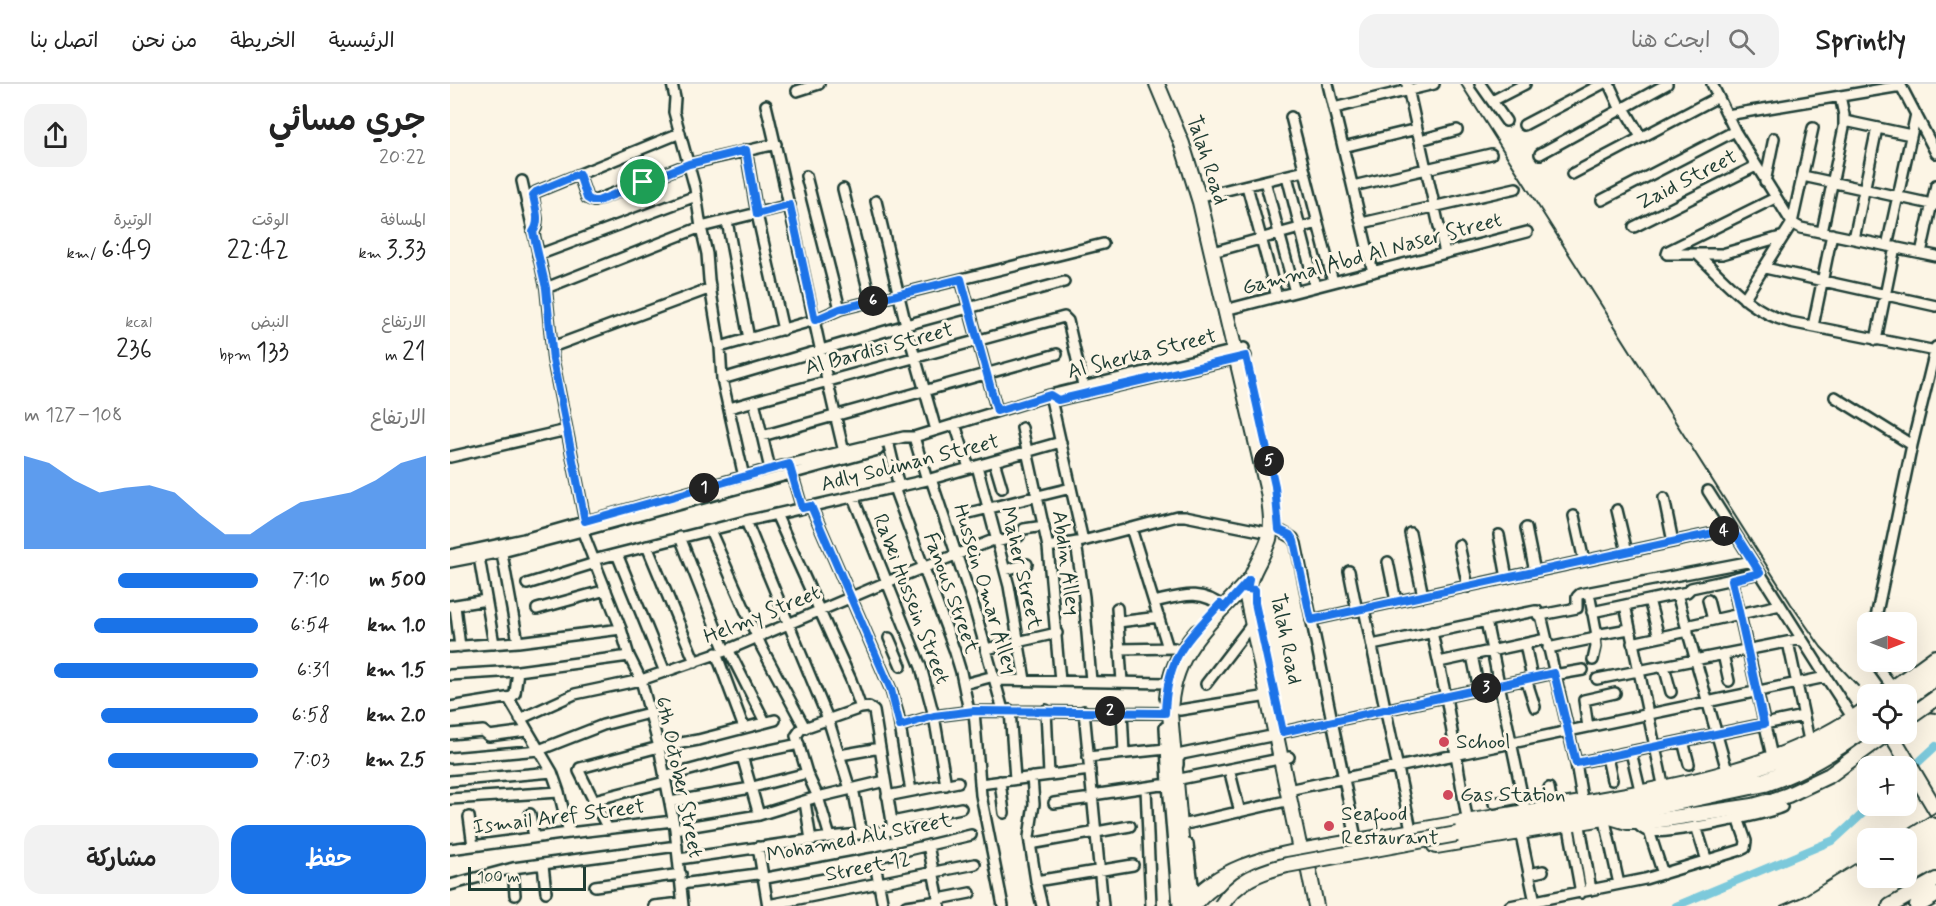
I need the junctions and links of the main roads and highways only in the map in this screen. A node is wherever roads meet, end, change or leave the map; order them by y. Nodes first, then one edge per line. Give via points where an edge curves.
1 (1157, 84) edge
2 (1165, 84) edge
3 (1230, 309) junction
4 (1250, 586) junction
5 (1936, 659) edge
6 (1936, 675) edge
7 (1907, 684) edge
8 (1917, 684) edge
9 (1936, 698) edge
10 (1917, 711) edge
11 (1857, 721) edge
12 (1857, 723) edge
13 (1280, 734) junction
14 (1872, 744) edge
15 (1897, 744) edge
16 (1671, 793) junction
17 (1936, 810) edge
18 (1523, 814) junction
19 (1577, 815) junction
20 (1604, 816) junction
21 (1462, 829) junction
22 (1306, 859) junction
23 (1936, 880) edge
24 (1936, 895) edge
25 (1936, 903) edge
26 (1191, 905) edge
27 (1221, 906) edge
28 (1316, 906) edge
29 (1890, 906) edge
30 (1917, 906) edge
31 (1931, 906) edge

1 - 3 main road, Talah Road via 1182,144
2 - 3 main road, Talah Road via 1206,195
3 - 4 main road, Talah Road via 1274,531
4 - 13 main road, Talah Road
4 - 13 main road, Talah Road via 1247,597 1252,624
4 - 26 main road via 1222,606 1179,665 1174,681 1170,713
5 - 7 highway
6 - 8 highway
9 - 10 main road, bridge
11 - 16 highway via 1773,761
12 - 16 highway via 1818,759 1783,776 1765,782
13 - 22 main road, Talah Road via 1299,845
14 - 20 main road via 1785,801 1637,823
15 - 17 main road
16 - 19 highway via 1641,794
16 - 20 highway
18 - 19 highway
18 - 19 highway via 1553,810
18 - 21 highway
18 - 22 highway
19 - 20 highway
20 - 21 main road via 1584,813
21 - 22 highway via 1357,843
21 - 27 main road, bridge via 1261,872 1239,885
22 - 26 highway via 1259,863 1233,880 1206,890
22 - 28 main road, Talah Road
23 - 29 main road
24 - 30 main road
25 - 31 main road

